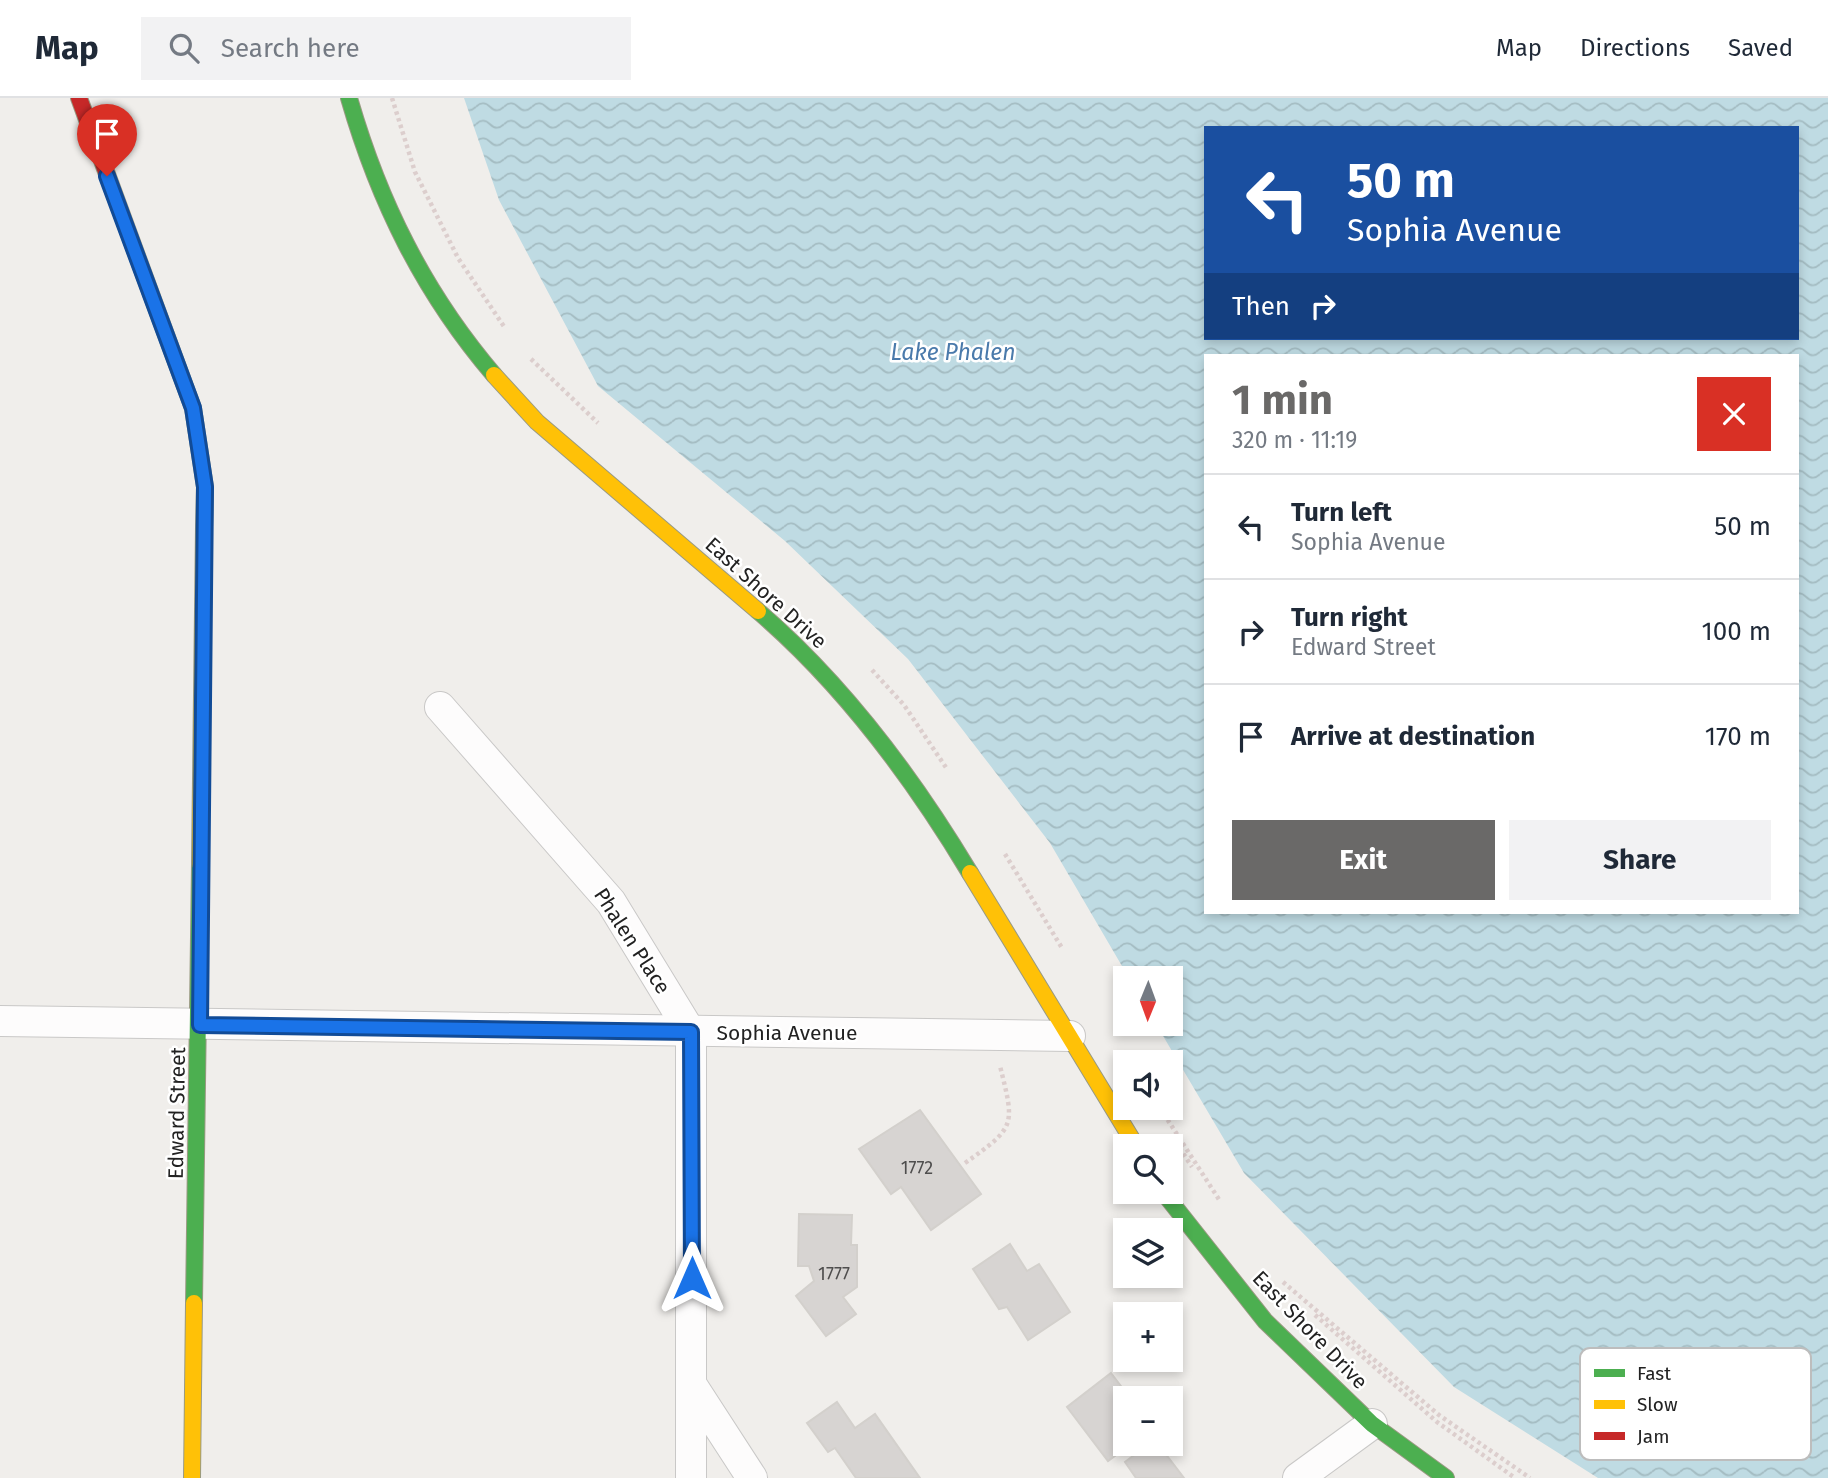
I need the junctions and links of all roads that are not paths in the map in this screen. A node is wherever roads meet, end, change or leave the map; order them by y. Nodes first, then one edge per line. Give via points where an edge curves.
1 (79, 98) edge
2 (349, 98) edge
3 (440, 707) dead end
4 (0, 1021) edge
5 (200, 1025) junction
6 (691, 1032) junction
7 (1070, 1036) junction
8 (1129, 1134) edge
9 (1172, 1204) edge
10 (692, 1387) junction
11 (1372, 1424) junction
12 (192, 1478) edge
13 (691, 1478) edge
14 (752, 1478) edge
15 (1298, 1478) edge
16 (1446, 1478) edge

1 - 5 street, Edward Street via 193,408 205,487
2 - 7 street, East Shore Drive via 375,183 405,248 455,332 537,422 738,593 822,672 912,784
3 - 6 street, Phalen Place via 611,902
4 - 5 street, Sophia Avenue
5 - 6 street, Sophia Avenue
5 - 12 street, Edward Street
6 - 7 street, Sophia Avenue
6 - 10 street
7 - 8 street, East Shore Drive
9 - 11 street, East Shore Drive via 1265,1321
10 - 13 street
10 - 14 street
11 - 15 street
11 - 16 street, East Shore Drive

